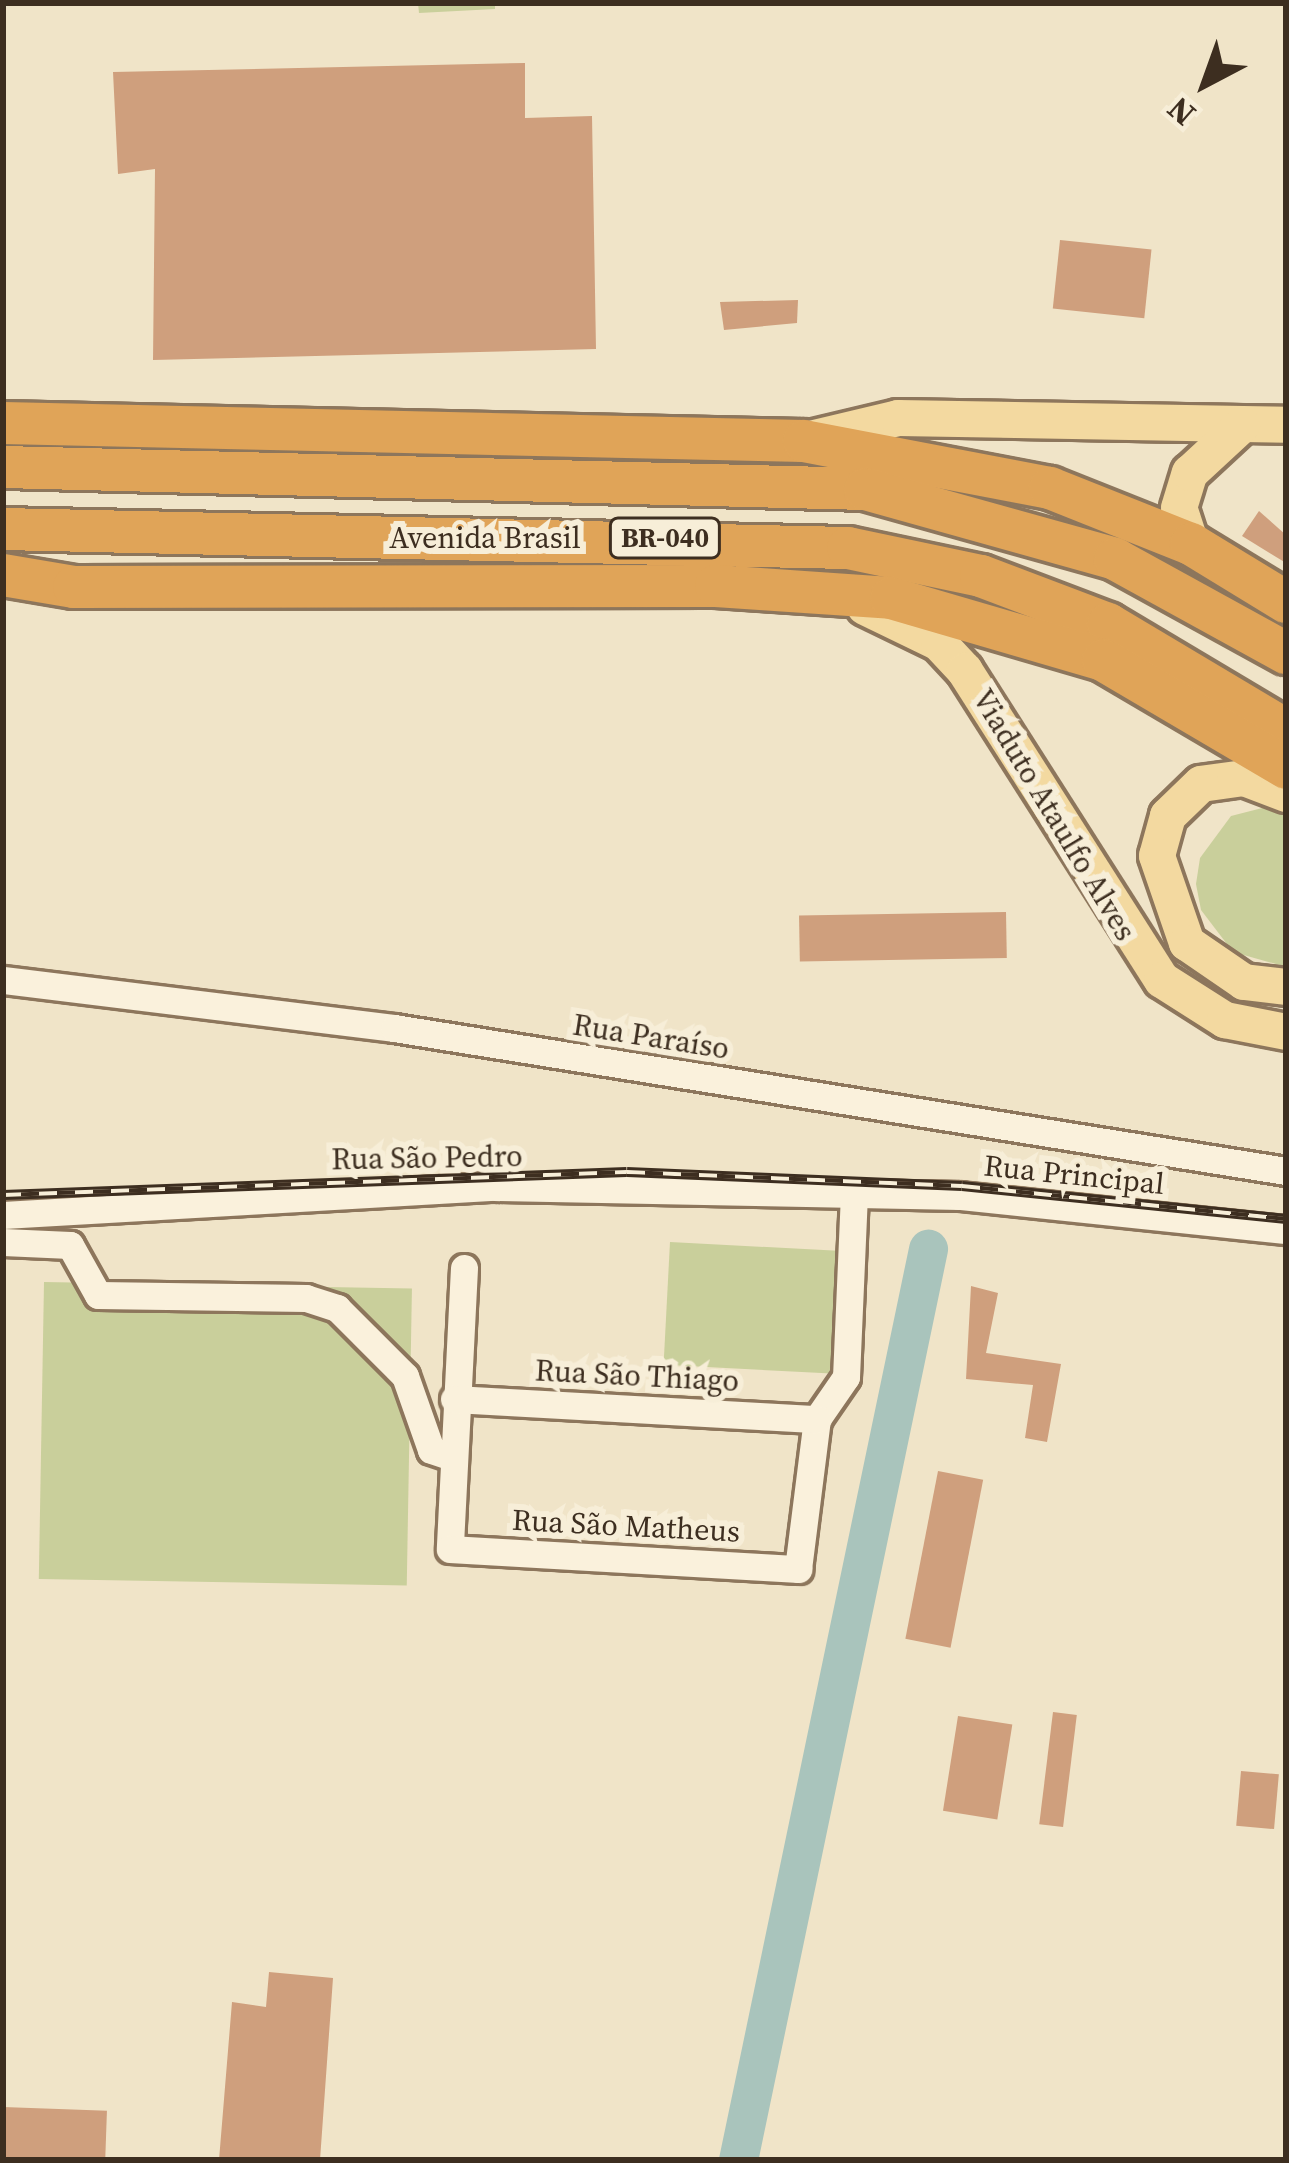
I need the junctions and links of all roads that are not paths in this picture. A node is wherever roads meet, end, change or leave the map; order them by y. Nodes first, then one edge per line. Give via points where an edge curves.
1 (3, 423) edge
2 (1242, 425) junction
3 (1286, 425) edge
4 (820, 443) junction
5 (3, 467) edge
6 (3, 532) edge
7 (1191, 544) junction
8 (3, 575) edge
9 (346, 582) junction
10 (823, 591) junction
11 (1286, 602) edge
12 (1286, 632) edge
13 (1286, 653) edge
14 (1286, 730) edge
15 (1286, 768) edge
16 (1286, 794) edge
17 (1160, 885) junction
18 (1107, 891) junction
19 (3, 980) edge
20 (1286, 987) edge
21 (1286, 1032) edge
22 (1286, 1171) edge
23 (854, 1195) junction
24 (3, 1215) edge
25 (1286, 1230) edge
26 (3, 1242) edge
27 (464, 1268) dead end
28 (454, 1399) junction
29 (817, 1419) junction
30 (452, 1456) junction

1 - 4 highway
2 - 3 main road
2 - 4 main road via 898,418
2 - 7 main road via 1190,473 1179,508
4 - 7 highway via 1050,488
4 - 12 highway via 1139,542
5 - 13 highway, Avenida Brasil / BR-040 via 865,489 1115,560
6 - 9 highway via 77,558 326,567
6 - 14 highway, Avenida Brasil / BR-040 via 848,548 981,576 1092,617
7 - 11 highway
8 - 9 highway, Avenida Brasil via 74,587
9 - 10 highway, Avenida Brasil
10 - 15 highway, Avenida Brasil via 1046,636 1170,695
10 - 18 main road, Viaduto Ataulfo Alves via 910,625 952,657
16 - 17 main road, Viaduto Ataulfo Alves via 1244,778 1191,790 1160,834
17 - 18 main road
17 - 20 main road, Viaduto Ataulfo Alves via 1186,943 1212,967
18 - 21 main road, Viaduto Ataulfo Alves via 1162,980 1226,1020
19 - 22 street, Rua Paraíso via 394,1028
23 - 24 street, Rua São Pedro via 494,1187
23 - 25 street, Rua Principal
23 - 29 street via 846,1376
26 - 30 street via 70,1245 98,1295 337,1308 404,1376 431,1450
27 - 28 street
28 - 29 street, Rua São Thiago
28 - 30 street
29 - 30 street, Rua São Matheus via 798,1569 450,1549

